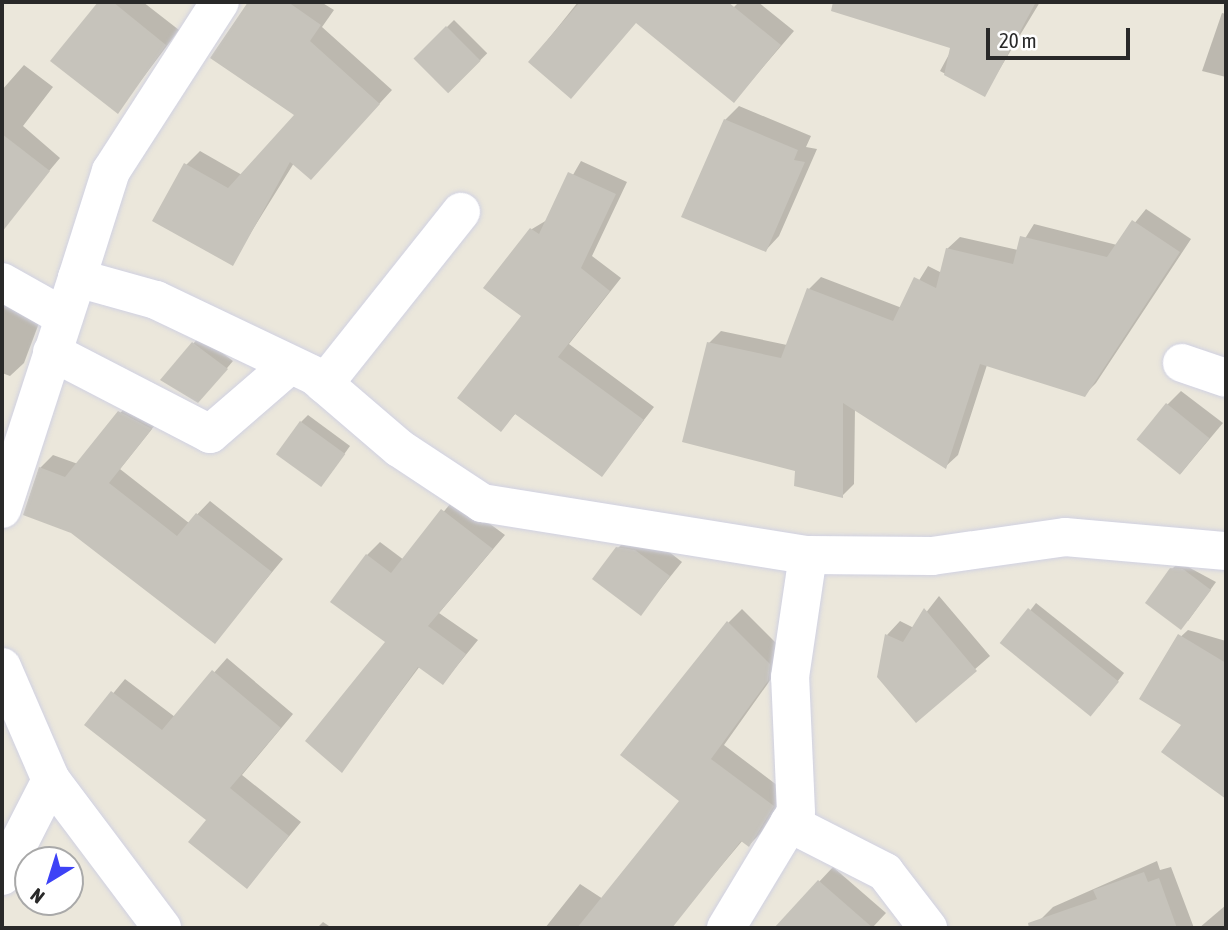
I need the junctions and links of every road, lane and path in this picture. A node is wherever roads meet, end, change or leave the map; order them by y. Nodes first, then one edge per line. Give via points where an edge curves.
1 (220, 2) edge
2 (461, 212) dead end
3 (77, 278) junction
4 (2, 282) edge
5 (58, 335) junction
6 (1182, 363) dead end
7 (290, 365) junction
8 (1226, 378) edge
9 (324, 384) junction
10 (2, 509) edge
11 (1226, 551) edge
12 (808, 555) junction
13 (2, 667) edge
14 (51, 780) junction
15 (789, 823) junction
16 (2, 876) edge
17 (154, 925) edge
18 (726, 928) edge
19 (929, 928) edge

1 - 3 street via 111,171
2 - 9 street
3 - 5 street
3 - 7 street via 156,300
4 - 5 street
5 - 7 street via 211,434
5 - 10 street
6 - 8 street
7 - 9 street
9 - 12 street via 399,448 482,503
11 - 12 street via 1065,537 932,556
12 - 15 street via 790,677 798,747 796,812
13 - 14 street
14 - 16 street
14 - 17 street
15 - 18 street
15 - 19 street via 885,872

